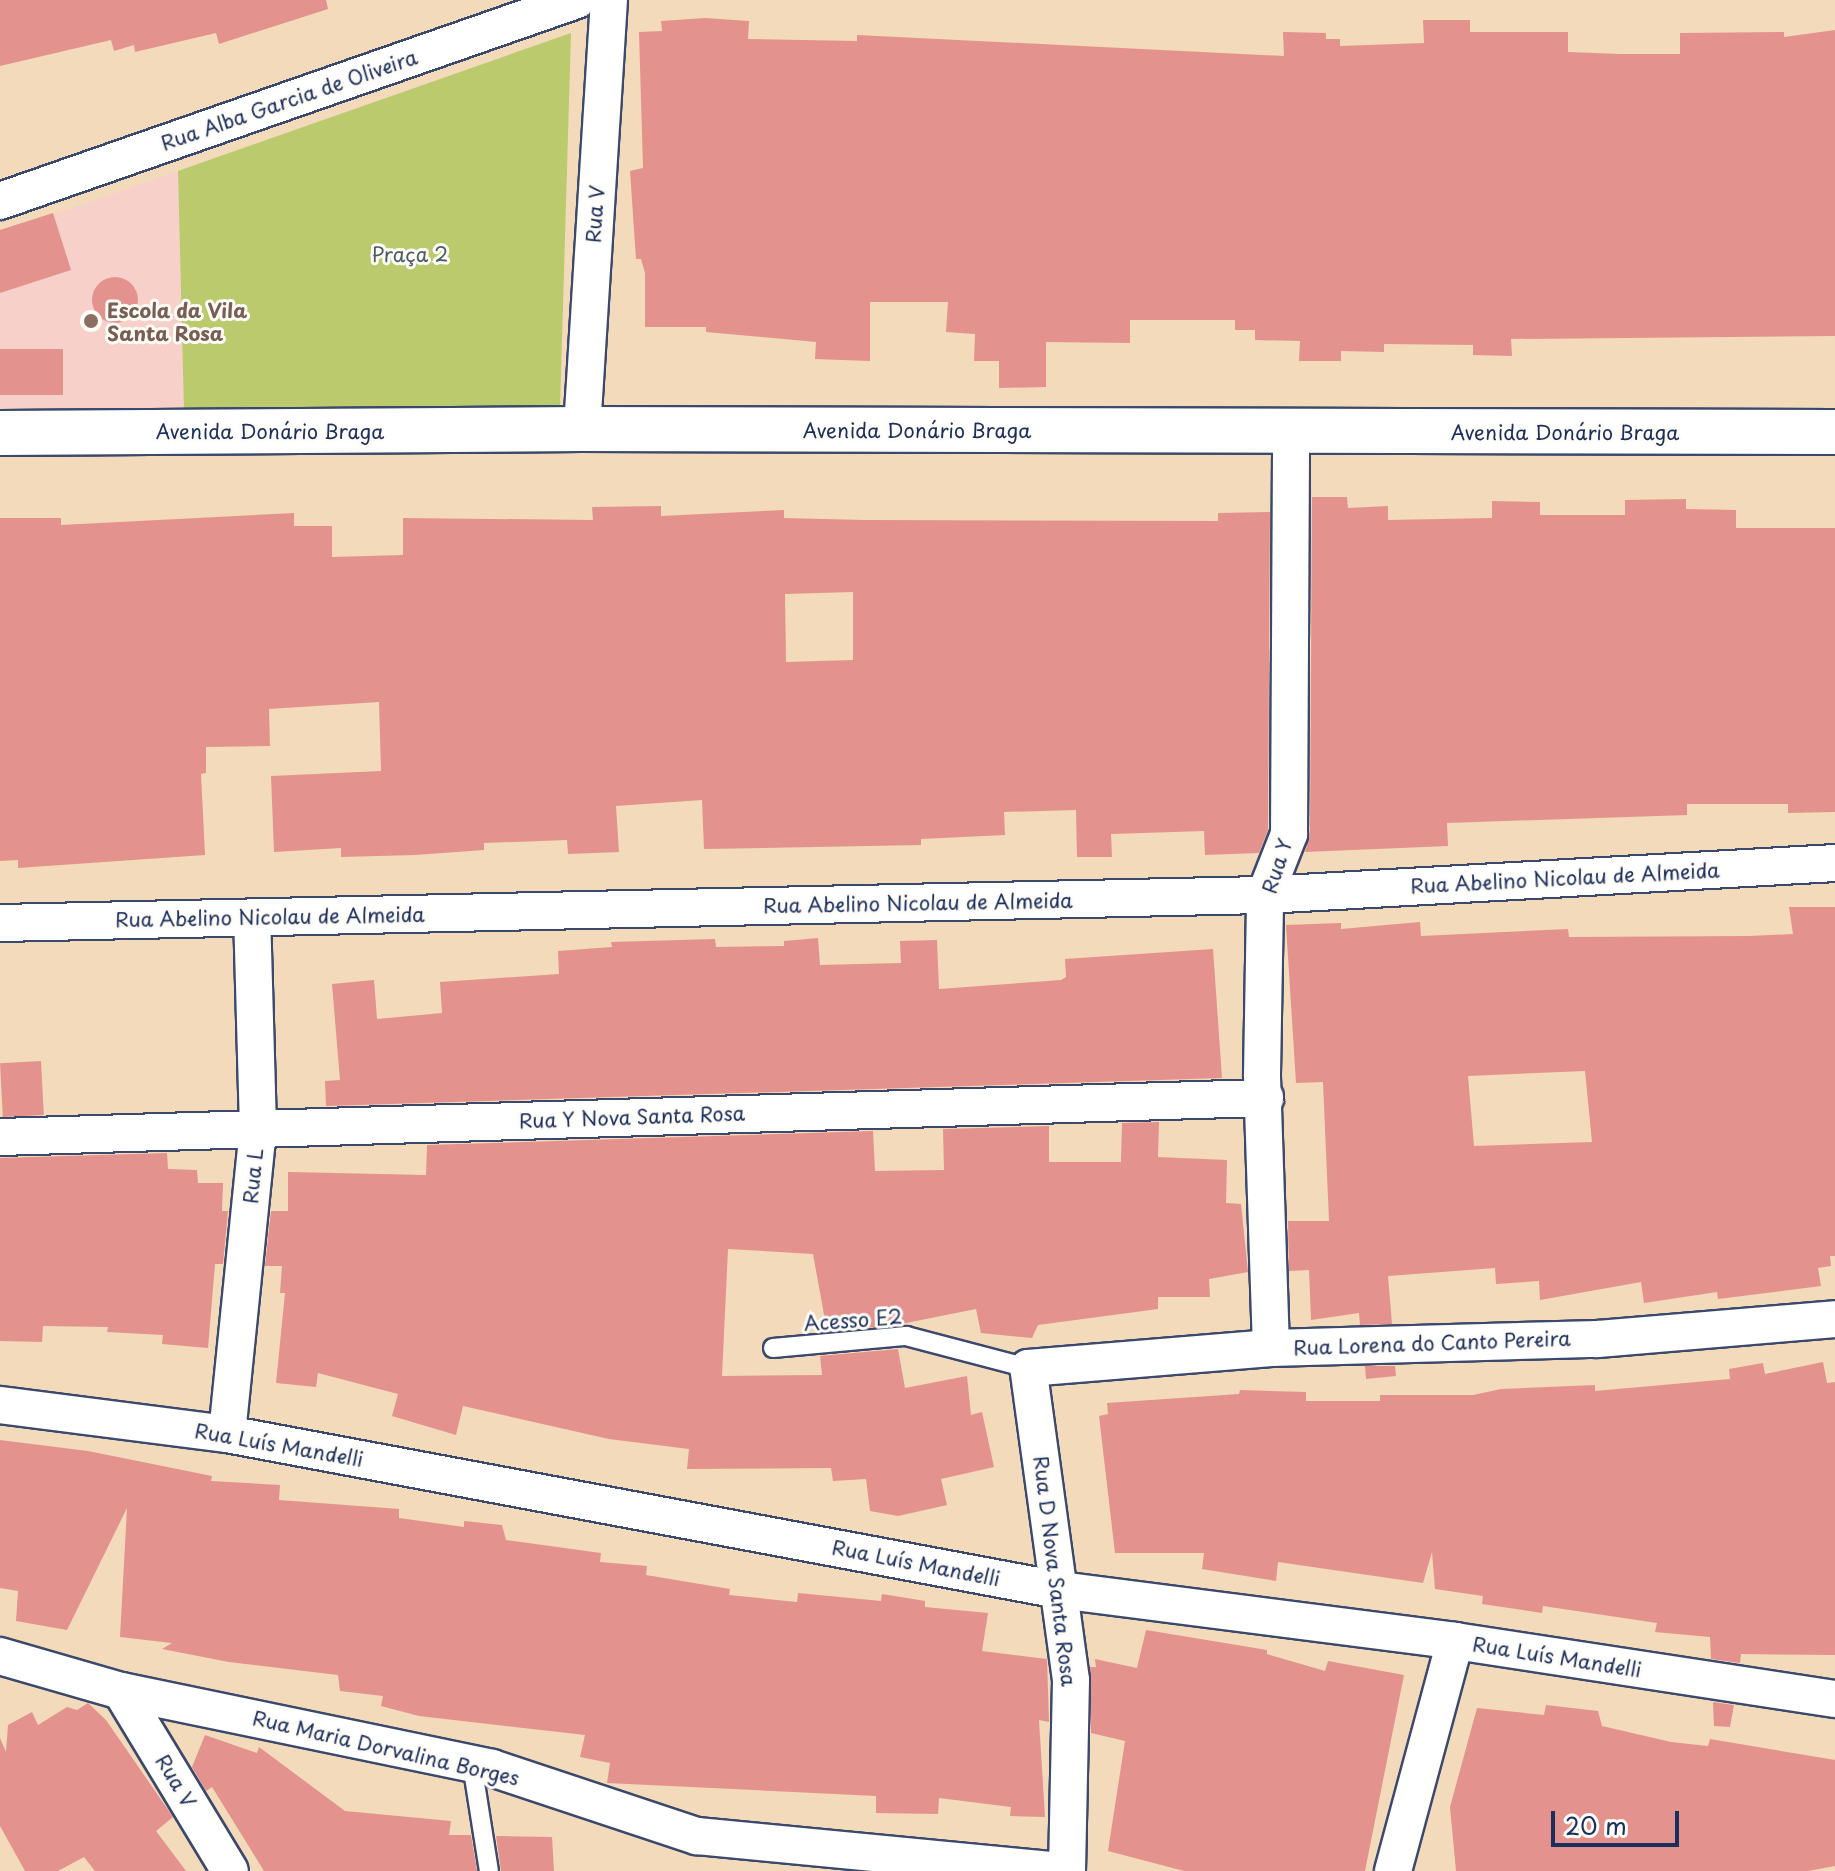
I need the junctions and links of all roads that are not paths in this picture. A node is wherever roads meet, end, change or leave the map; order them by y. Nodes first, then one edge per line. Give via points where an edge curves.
1 (577, 0) edge
2 (609, 0) edge
3 (0, 201) edge
4 (582, 429) junction
5 (1291, 432) junction
6 (1835, 432) edge
7 (0, 433) edge
8 (1835, 863) edge
9 (1265, 895) junction
10 (252, 918) junction
11 (0, 923) edge
12 (1265, 1098) junction
13 (258, 1128) junction
14 (0, 1137) edge
15 (1835, 1319) edge
16 (773, 1348) dead end
17 (1271, 1348) junction
18 (1028, 1368) junction
19 (0, 1405) edge
20 (227, 1434) junction
21 (1059, 1590) junction
22 (1455, 1641) junction
23 (0, 1656) edge
24 (121, 1691) junction
25 (1835, 1699) edge
26 (472, 1764) junction
27 (230, 1871) edge
28 (489, 1871) edge
29 (1058, 1871) edge
30 (1067, 1871) edge
31 (1393, 1871) edge

1 - 3 street, Rua Alba Garcia de Oliveira
2 - 4 street, Rua V
4 - 5 street, Avenida Donário Braga
4 - 7 street, Avenida Donário Braga
5 - 6 street, Avenida Donário Braga
5 - 9 street, Rua Y via 1289,834
8 - 9 street, Rua Abelino Nicolau de Almeida
9 - 10 street, Rua Abelino Nicolau de Almeida
9 - 12 street, Rua Y
10 - 11 street, Rua Abelino Nicolau de Almeida
10 - 13 street, Rua L
12 - 13 street, Rua Y Nova Santa Rosa
12 - 17 street, Rua Y
13 - 14 street, Rua Y Nova Santa Rosa
13 - 20 street, Rua L
15 - 17 street, Rua Lorena do Canto Pereira via 1598,1339
16 - 18 lane, Acesso E2 via 906,1336
17 - 18 street, Rua Lorena do Canto Pereira
18 - 21 street, Rua D Nova Santa Rosa
19 - 20 street, Rua Luís Mandelli
20 - 21 street, Rua Luís Mandelli
21 - 22 street, Rua Luís Mandelli
21 - 30 street, Rua D Nova Santa Rosa via 1071,1680
22 - 25 street, Rua Luís Mandelli
22 - 31 street
23 - 24 street, Rua Maria Dorvalina Borges
24 - 26 street, Rua Maria Dorvalina Borges
24 - 27 street, Rua V
26 - 28 lane
26 - 29 street, Rua Maria Dorvalina Borges via 697,1836

